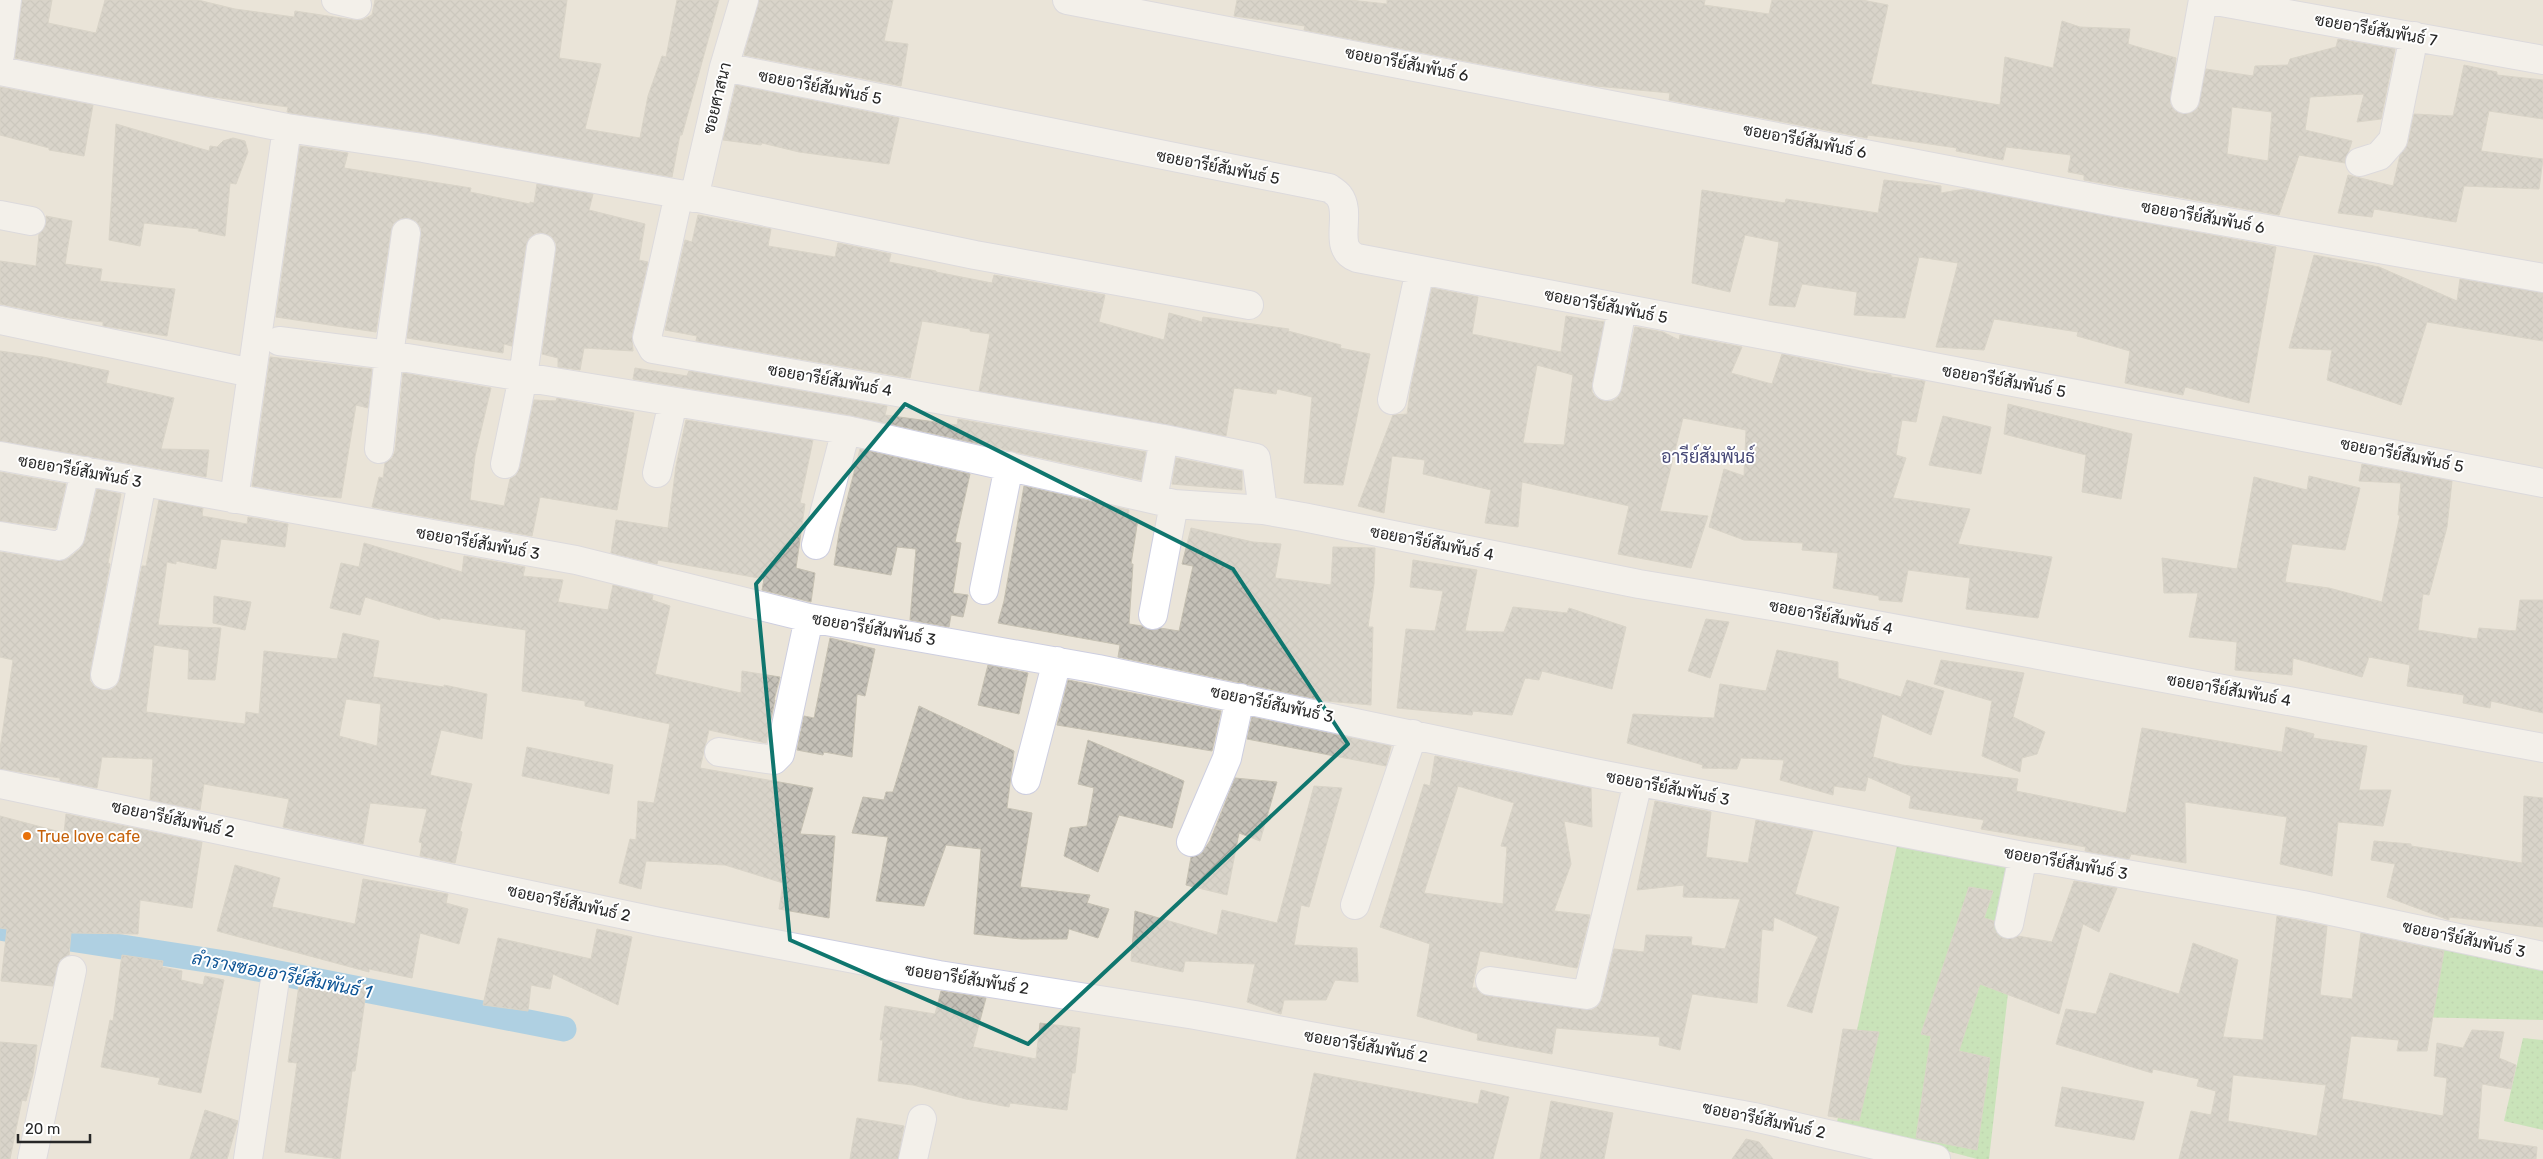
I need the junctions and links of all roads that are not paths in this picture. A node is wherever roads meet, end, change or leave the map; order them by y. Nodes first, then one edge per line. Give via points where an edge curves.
1 (7, 0) edge
2 (744, 0) edge
3 (1067, 0) edge
4 (2203, 0) edge
5 (2210, 0) edge
6 (2414, 36) junction
7 (0, 55) edge
8 (2543, 60) edge
9 (724, 67) junction
10 (0, 72) edge
11 (2185, 98) dead end
12 (287, 128) junction
13 (2360, 162) dead end
14 (686, 196) junction
15 (0, 216) edge
16 (31, 221) dead end
17 (406, 233) dead end
18 (542, 248) dead end
19 (1420, 270) junction
20 (2543, 278) edge
21 (1249, 305) dead end
22 (1622, 309) junction
23 (0, 320) edge
24 (279, 341) dead end
25 (389, 355) junction
26 (252, 373) junction
27 (523, 377) junction
28 (1608, 386) dead end
29 (1392, 400) dead end
30 (672, 402) junction
31 (846, 430) junction
32 (1164, 439) junction
33 (379, 450) dead end
34 (0, 456) edge
35 (505, 464) dead end
36 (1009, 466) junction
37 (85, 472) junction
38 (657, 473) dead end
39 (142, 482) junction
40 (2543, 483) edge
41 (234, 499) junction
42 (1163, 501) junction
43 (1263, 510) junction
44 (0, 536) edge
45 (816, 544) dead end
46 (984, 590) dead end
47 (1153, 615) dead end
48 (809, 618) junction
49 (1057, 661) junction
50 (105, 675) dead end
51 (1240, 698) junction
52 (1413, 734) junction
53 (2543, 748) edge
54 (719, 752) dead end
55 (1026, 780) dead end
56 (1638, 782) junction
57 (0, 784) edge
58 (1191, 842) dead end
59 (2023, 856) junction
60 (1355, 905) dead end
61 (2009, 924) dead end
62 (2543, 956) edge
63 (72, 970) dead end
64 (1490, 981) dead end
65 (274, 986) dead end
66 (922, 1119) dead end
67 (32, 1159) edge
68 (248, 1159) edge
69 (913, 1159) edge
70 (1936, 1159) edge

1 - 7 street
2 - 9 street, ซอยศาสนา
3 - 20 street, ซอยอารีย์สัมพันธ์ 6 via 2114,202
4 - 11 street
5 - 6 street, ซอยอารีย์สัมพันธ์ 7
6 - 8 street, ซอยอารีย์สัมพันธ์ 7
6 - 13 street via 2393,140 2379,156
9 - 14 street, ซอยศาสนา
9 - 19 street, ซอยอารีย์สัมพันธ์ 5 via 1329,188 1339,196 1344,208 1344,248 1349,255
10 - 12 street
12 - 14 street via 423,148
12 - 26 street
14 - 21 street via 975,255
14 - 32 street, ซอยอารีย์สัมพันธ์ 4 via 647,338 654,349
15 - 16 street
17 - 25 street
18 - 27 street
19 - 22 street, ซอยอารีย์สัมพันธ์ 5
19 - 29 street
22 - 28 street
22 - 40 street, ซอยอารีย์สัมพันธ์ 5
23 - 26 street
24 - 25 street
25 - 27 street
25 - 33 street
26 - 41 street
27 - 30 street
27 - 35 street
30 - 31 street
30 - 38 street
31 - 36 street
31 - 45 street
32 - 42 street
32 - 43 street, ซอยอารีย์สัมพันธ์ 4 via 1256,458
34 - 37 street, ซอยอารีย์สัมพันธ์ 3
36 - 42 street
36 - 46 street
37 - 39 street, ซอยอารีย์สัมพันธ์ 3
37 - 44 street via 66,543 59,546
39 - 41 street, ซอยอารีย์สัมพันธ์ 3
39 - 50 street
41 - 48 street, ซอยอารีย์สัมพันธ์ 3 via 576,560
42 - 43 street
42 - 47 street
43 - 53 street, ซอยอารีย์สัมพันธ์ 4 via 1639,584
48 - 49 street, ซอยอารีย์สัมพันธ์ 3
48 - 54 street via 780,754 774,760
49 - 51 street, ซอยอารีย์สัมพันธ์ 3
49 - 55 street
51 - 52 street, ซอยอารีย์สัมพันธ์ 3
51 - 58 street via 1227,758
52 - 56 street, ซอยอารีย์สัมพันธ์ 3
52 - 60 street
56 - 59 street, ซอยอารีย์สัมพันธ์ 3
56 - 64 street via 1586,995
57 - 70 street, ซอยอารีย์สัมพันธ์ 2 via 659,922 938,975 1195,1015 1754,1116
59 - 61 street
59 - 62 street, ซอยอารีย์สัมพันธ์ 3 via 2303,905
63 - 67 street
65 - 68 street
66 - 69 street

